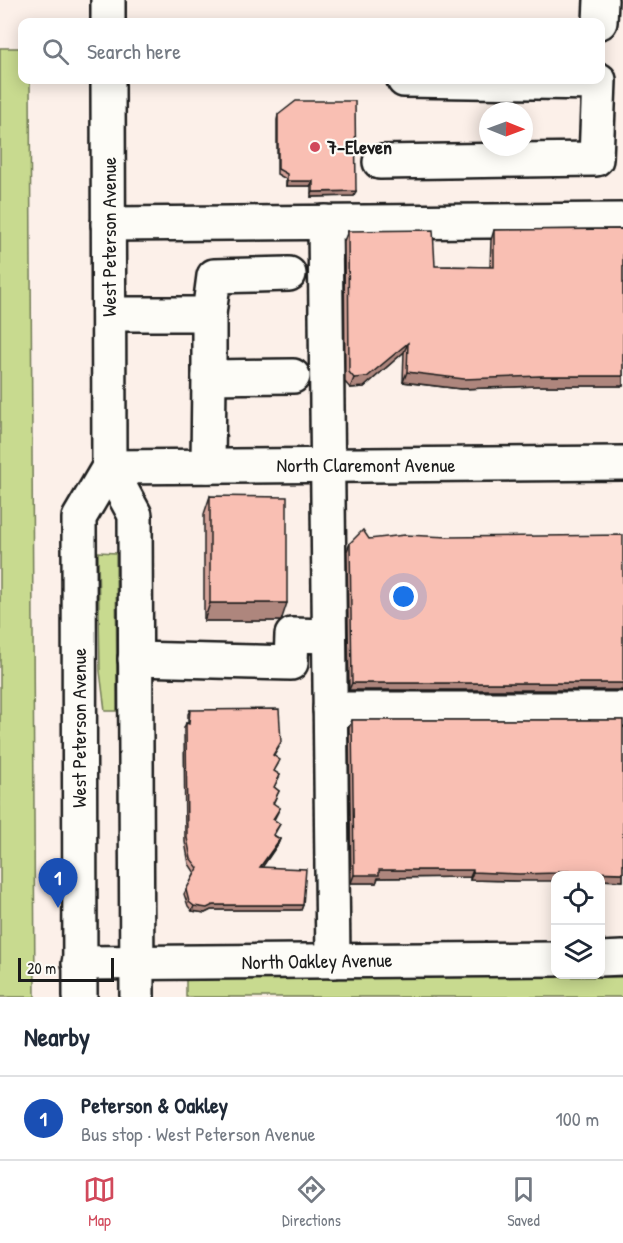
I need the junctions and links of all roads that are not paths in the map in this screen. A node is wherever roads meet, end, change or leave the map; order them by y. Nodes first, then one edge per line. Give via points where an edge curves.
1 (108, 0) edge
2 (601, 0) edge
3 (108, 18) edge
4 (600, 18) edge
5 (108, 84) edge
6 (598, 84) edge
7 (380, 162) dead end
8 (623, 220) edge
9 (325, 222) junction
10 (108, 224) junction
11 (289, 274) dead end
12 (109, 314) junction
13 (209, 314) junction
14 (293, 376) dead end
15 (209, 377) junction
16 (623, 463) edge
17 (327, 465) junction
18 (109, 466) junction
19 (208, 466) junction
20 (329, 636) junction
21 (135, 659) junction
22 (330, 709) junction
23 (623, 709) edge
24 (623, 958) edge
25 (551, 959) edge
26 (605, 959) edge
27 (333, 961) junction
28 (79, 963) junction
29 (137, 963) junction
30 (80, 997) edge
31 (137, 997) edge

1 - 3 main road
2 - 4 main road
5 - 10 main road, West Peterson Avenue
6 - 7 main road via 596,159
8 - 9 main road
9 - 10 main road
9 - 17 main road
10 - 12 main road, West Peterson Avenue
11 - 13 main road via 214,276
12 - 13 main road
12 - 18 main road, West Peterson Avenue
13 - 15 main road
14 - 15 main road
15 - 19 main road
16 - 17 main road, North Claremont Avenue
17 - 19 main road, North Claremont Avenue
17 - 20 main road
18 - 19 main road, North Claremont Avenue
18 - 21 main road, West Peterson Avenue via 135,515
18 - 28 main road, West Peterson Avenue via 79,518
20 - 21 main road via 292,635 291,663
20 - 22 main road
21 - 29 main road, West Peterson Avenue
22 - 23 main road
22 - 27 main road
24 - 26 main road
25 - 27 main road, North Oakley Avenue
27 - 29 main road, North Oakley Avenue
28 - 29 main road, North Oakley Avenue
28 - 30 main road, West Peterson Avenue
29 - 31 main road, West Peterson Avenue

